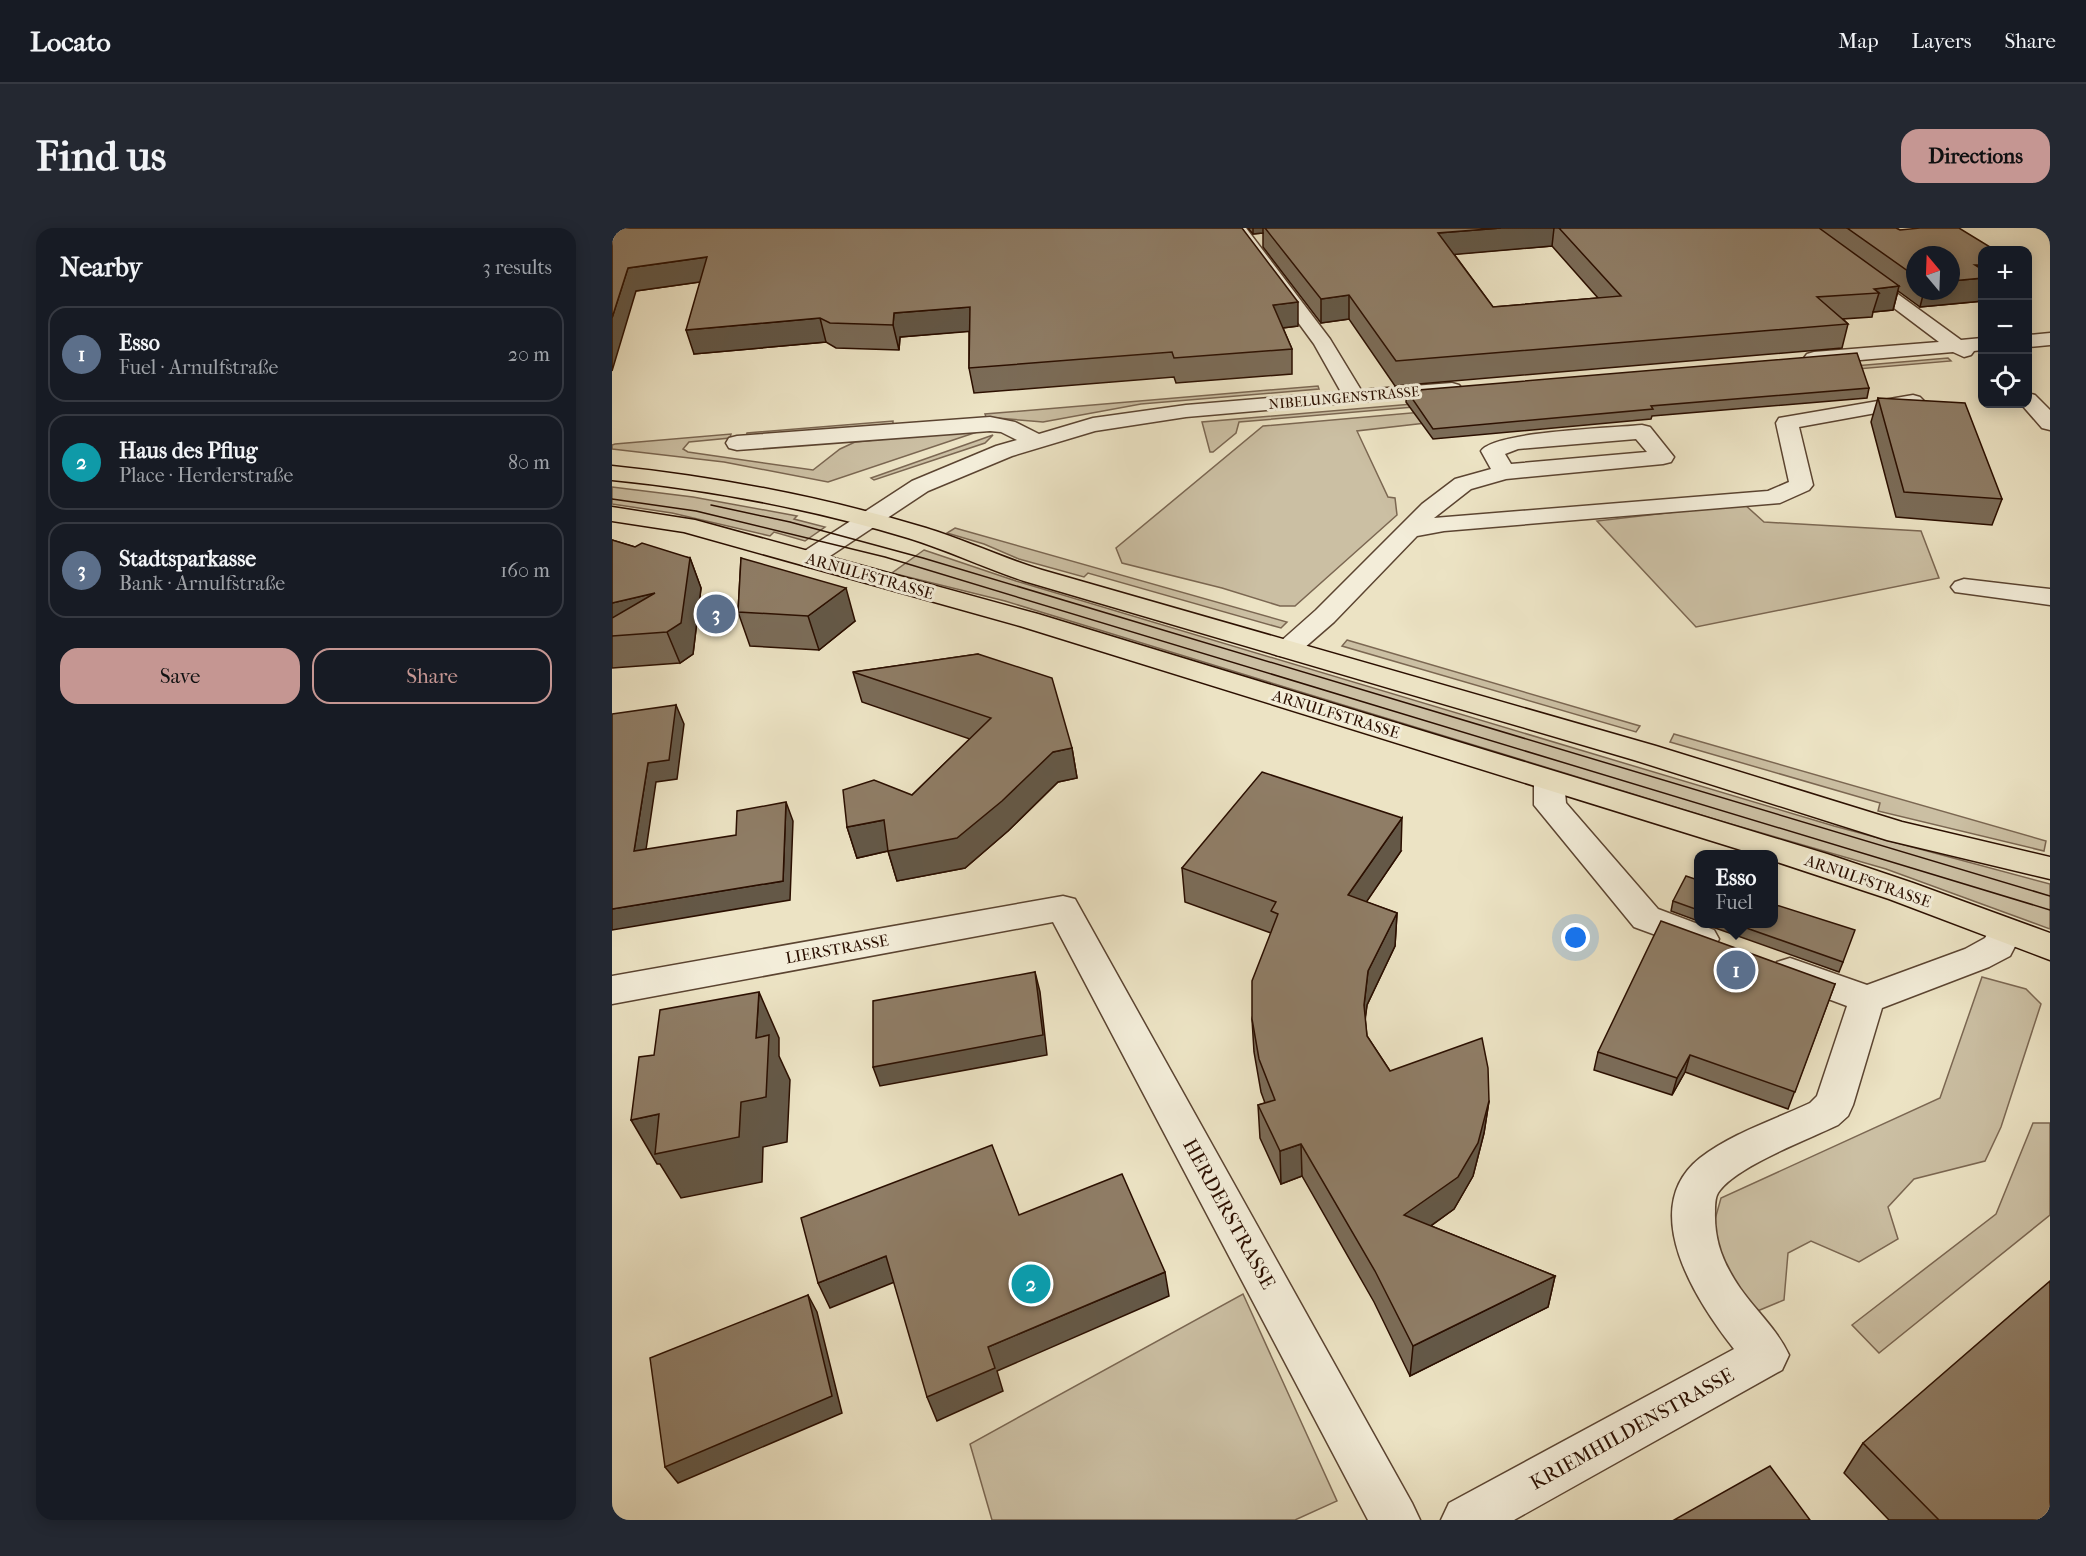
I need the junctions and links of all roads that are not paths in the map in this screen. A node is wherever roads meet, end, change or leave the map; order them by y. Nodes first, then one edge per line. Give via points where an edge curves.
1 (1796, 228) edge
2 (1243, 235) edge
3 (1272, 240) edge
4 (2050, 339) edge
5 (2032, 341) edge
6 (1978, 344) edge
7 (1958, 346) junction
8 (1793, 360) edge
9 (1978, 360) edge
10 (1473, 387) edge
11 (1355, 397) junction
12 (1913, 401) edge
13 (2032, 403) edge
14 (2050, 423) edge
15 (1036, 441) junction
16 (737, 443) dead end
17 (1504, 472) junction
18 (612, 473) edge
19 (612, 514) edge
20 (867, 519) junction
21 (1409, 530) junction
22 (809, 558) junction
23 (1964, 587) dead end
24 (2050, 597) edge
25 (1286, 650) junction
26 (1549, 781) junction
27 (1776, 850) edge
28 (1778, 851) edge
29 (2050, 868) edge
30 (1063, 908) joint
31 (2006, 931) junction
32 (2050, 947) edge
33 (612, 990) edge
34 (1867, 999) junction
35 (1395, 1520) edge
36 (1466, 1520) edge

1 - 7 street
2 - 3 street
2 - 11 street via 1323,343
4 - 5 street
6 - 7 street
7 - 8 street
7 - 9 street
10 - 11 street, NIBELUNGENSTRASSE
11 - 15 street, NIBELUNGENSTRASSE via 1133,417
12 - 21 street via 1787,423 1801,485 1772,498
13 - 14 street
15 - 16 street via 1007,427 990,424
15 - 20 street, NIBELUNGENSTRASSE via 960,468
17 - 17 street via 1652,458 1663,457 1642,432 1515,443 1492,451
17 - 21 street via 1463,484
18 - 20 main road via 669,478 797,500
19 - 22 main road, ARNULFSTRASSE via 686,525
20 - 22 street, NIBELUNGENSTRASSE
20 - 25 main road via 1014,569
21 - 25 street
22 - 26 main road, ARNULFSTRASSE via 1029,620
23 - 24 street
25 - 29 main road via 1645,753 1898,832
26 - 27 main road, ARNULFSTRASSE
26 - 34 street via 1550,805 1646,918
28 - 31 main road, ARNULFSTRASSE
30 - 33 street, LIERSTRASSE
30 - 35 street, HERDERSTRASSE
31 - 32 main road, ARNULFSTRASSE
31 - 34 street via 1998,947 1977,958
34 - 36 street, KRIEMHILDENSTRASSE via 1834,1105 1824,1114 1715,1169 1702,1182 1695,1202 1692,1222 1702,1261 1730,1308 1766,1355

